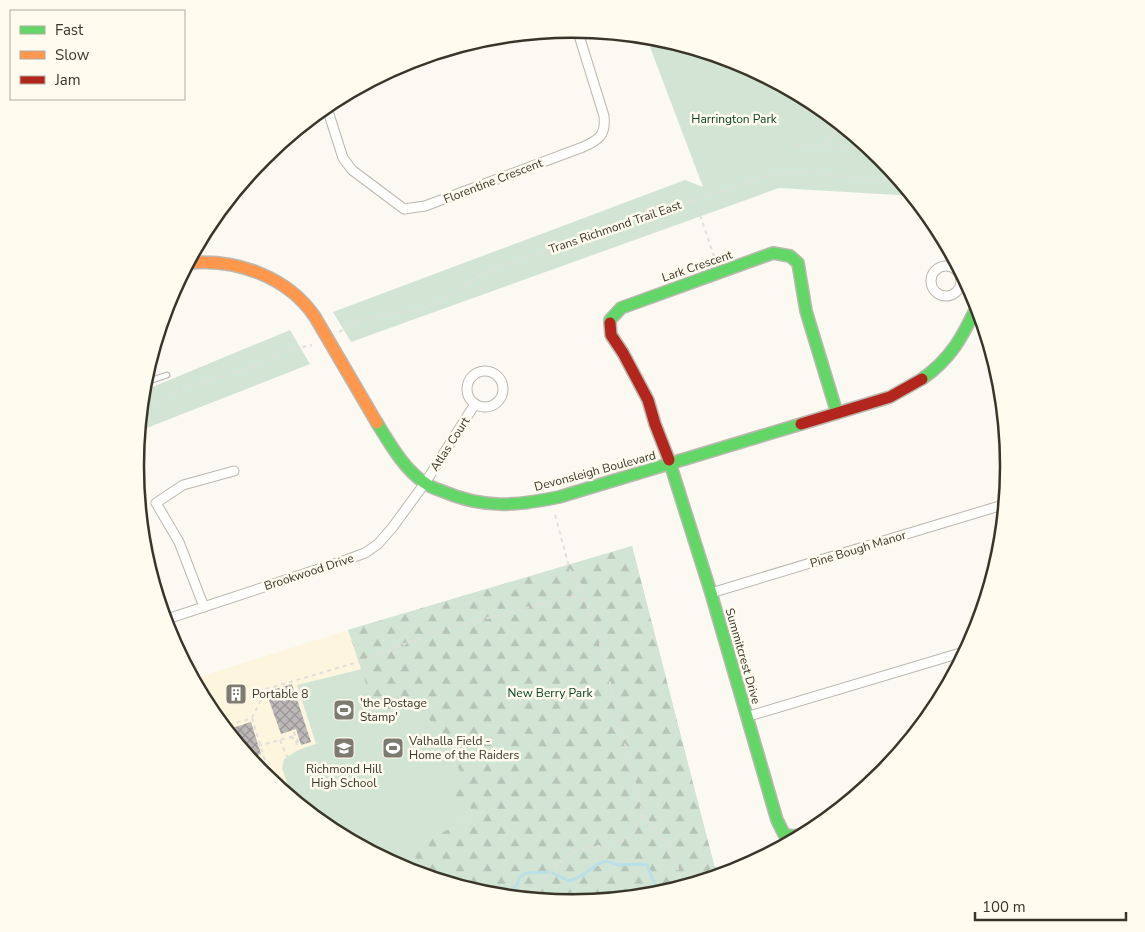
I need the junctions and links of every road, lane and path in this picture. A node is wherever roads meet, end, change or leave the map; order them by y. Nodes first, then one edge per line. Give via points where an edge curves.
1 (580, 38) edge
2 (329, 114) edge
3 (834, 127) edge
4 (834, 134) junction
5 (797, 145) dead end
6 (825, 146) junction
7 (858, 147) edge
8 (846, 148) junction
9 (894, 182) edge
10 (695, 200) junction
11 (195, 263) edge
12 (720, 273) junction
13 (973, 314) edge
14 (339, 332) dead end
15 (312, 345) dead end
16 (168, 375) dead end
17 (153, 380) edge
18 (475, 404) junction
19 (148, 408) edge
20 (838, 413) junction
21 (671, 464) junction
22 (234, 471) dead end
23 (425, 483) junction
24 (999, 506) edge
25 (555, 515) dead end
26 (579, 582) junction
27 (710, 593) junction
28 (572, 596) junction
29 (586, 602) junction
30 (204, 607) junction
31 (172, 617) edge
32 (958, 654) edge
33 (746, 717) junction
34 (252, 718) junction
35 (231, 724) edge
36 (293, 730) dead end
37 (294, 736) junction
38 (288, 738) junction
39 (280, 740) junction
40 (259, 746) junction
41 (264, 755) junction
42 (258, 757) edge
43 (289, 761) dead end
44 (267, 766) edge
45 (643, 815) junction
46 (788, 835) joint
47 (781, 840) edge
48 (682, 880) edge
49 (534, 893) edge

1 - 2 street, Florentine Crescent via 604,116 602,136 583,147 425,206 404,209 352,170 344,158
3 - 4 path
4 - 6 path
4 - 8 path
5 - 6 path
6 - 8 path
7 - 8 path
9 - 10 path, Trans Richmond Trail East via 805,172 770,175
10 - 12 path
10 - 14 path, Trans Richmond Trail East via 500,267 422,309 358,320
11 - 23 street, Devonsleigh Boulevard via 244,267 285,286 304,303 388,440
12 - 20 street, Lark Crescent via 773,253 795,258 809,322
12 - 21 street, Lark Crescent via 621,308 610,320 611,335 648,400
13 - 20 street, Devonsleigh Boulevard via 956,346 927,375 890,397
15 - 19 path via 279,352 262,364 176,392
16 - 17 lane
18 - 18 street, Atlas Court via 485,407 498,402 503,389 498,377 485,372 473,377 468,389
18 - 23 street, Atlas Court
20 - 21 street, Devonsleigh Boulevard
21 - 23 street, Devonsleigh Boulevard via 527,504 477,504
21 - 27 street, Summitcrest Drive
22 - 30 street via 183,485 156,503 180,542
23 - 30 street, Brookwood Drive via 388,534 365,553
24 - 27 street, Pine Bough Manor
25 - 26 path via 570,570
26 - 28 path
26 - 29 path
27 - 33 street, Summitcrest Drive
28 - 29 path
28 - 34 path via 434,632 365,660 264,691
29 - 45 path via 599,640
30 - 31 street, Brookwood Drive
32 - 33 street
33 - 46 street, Summitcrest Drive via 777,820 784,834
34 - 35 path
34 - 40 path
36 - 37 path
37 - 38 path
37 - 38 path via 297,737 297,745 295,738
38 - 39 path
39 - 40 path
39 - 43 path
40 - 41 path
41 - 42 path
41 - 44 path
45 - 48 path via 668,844
45 - 49 path via 630,837 618,843 574,852 554,866
46 - 47 path

